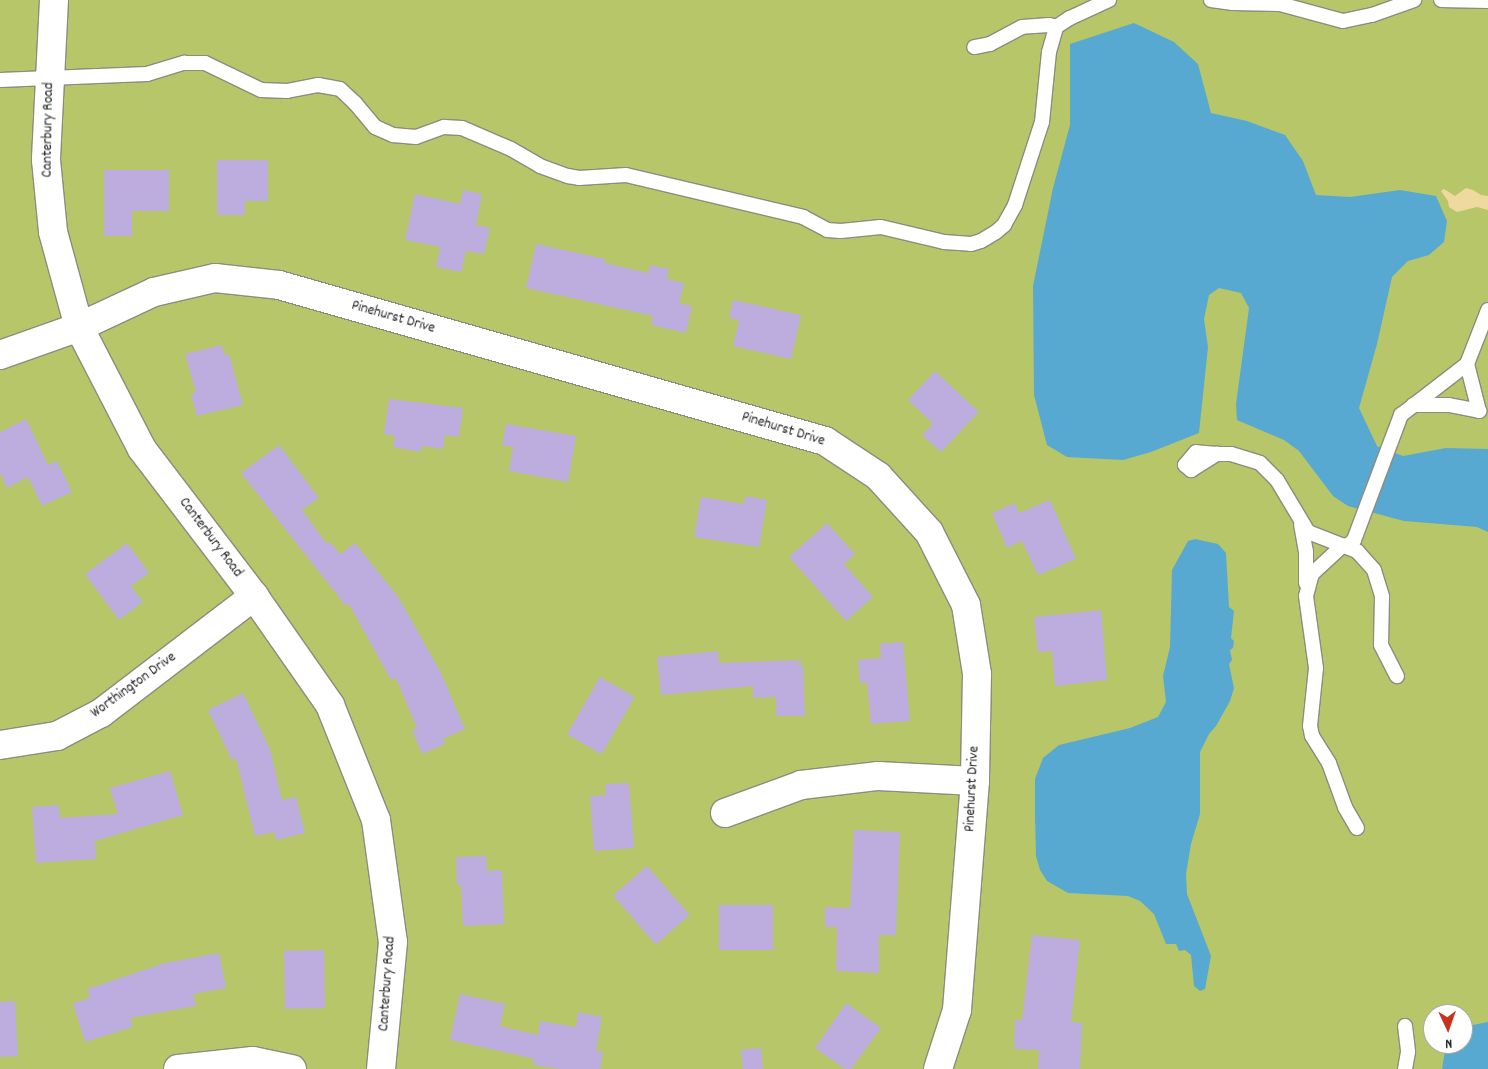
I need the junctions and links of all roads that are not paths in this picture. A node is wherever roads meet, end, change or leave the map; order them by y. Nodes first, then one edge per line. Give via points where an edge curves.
1 (54, 0) edge
2 (1109, 0) edge
3 (1210, 0) edge
4 (1414, 0) edge
5 (1441, 0) edge
6 (1488, 1) edge
7 (1056, 27) junction
8 (974, 47) dead end
9 (50, 78) junction
10 (0, 80) edge
11 (1488, 310) edge
12 (79, 327) junction
13 (0, 355) edge
14 (1468, 364) junction
15 (1413, 405) junction
16 (1484, 412) edge
17 (1217, 454) dead end
18 (1302, 524) junction
19 (1342, 546) junction
20 (254, 596) junction
21 (1306, 596) junction
22 (1397, 676) dead end
23 (0, 745) edge
24 (975, 782) junction
25 (725, 813) dead end
26 (1357, 828) dead end
27 (1405, 1026) dead end
28 (178, 1069) edge
29 (292, 1069) edge
30 (381, 1069) edge
31 (938, 1069) edge
32 (1405, 1069) edge

1 - 9 street, Canterbury Road
2 - 7 lane
3 - 4 lane via 1280,4 1343,21
5 - 6 lane
7 - 8 lane via 1022,27 990,44
7 - 9 lane via 1049,52 1042,122 1015,204 1004,225 971,244 944,242 881,227 827,230 803,217 626,175 568,176 462,128 444,127 416,137 392,135 374,127 340,89 318,85 287,91 261,90 205,64 184,63 147,74
9 - 10 lane
9 - 12 street, Canterbury Road via 46,160 53,232
11 - 14 lane
12 - 13 street, Pinehurst Drive
12 - 20 street, Canterbury Road via 142,450
12 - 24 street, Pinehurst Drive via 154,292 214,278 279,286 825,441 878,476 929,532 966,605 977,674
14 - 15 lane
14 - 16 lane
15 - 16 lane via 1449,405
15 - 19 lane via 1401,414 1358,531 1349,545
17 - 18 lane via 1231,454 1260,463 1277,480
18 - 19 lane via 1308,532
18 - 21 lane
19 - 21 lane via 1312,574
19 - 22 lane via 1357,551 1374,570 1382,597 1381,645
20 - 23 street, Worthington Drive via 101,713 57,736
20 - 30 street, Canterbury Road via 330,705 376,820 393,942
21 - 26 lane via 1316,668 1310,726 1312,736 1329,763 1345,807
24 - 25 street via 878,776 811,784
24 - 31 street, Pinehurst Drive via 957,1010
27 - 32 lane via 1408,1052
28 - 29 street via 254,1061

